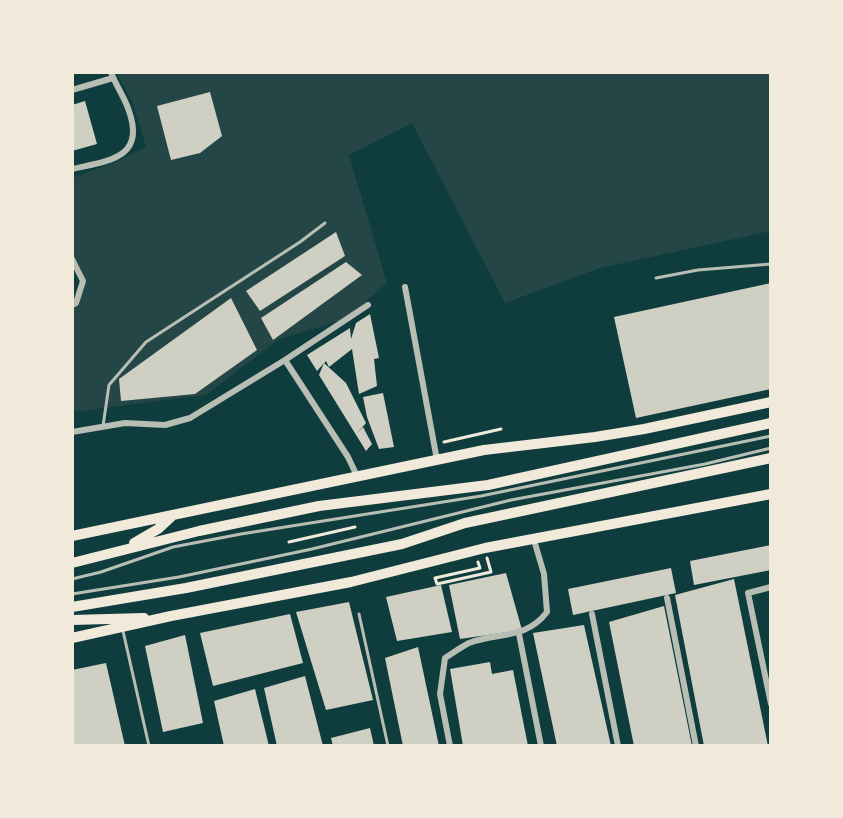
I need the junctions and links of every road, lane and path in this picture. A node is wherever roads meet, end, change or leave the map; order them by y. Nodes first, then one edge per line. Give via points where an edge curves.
1 (112, 75) edge
2 (72, 90) edge
3 (72, 169) edge
4 (325, 224) dead end
5 (72, 259) edge
6 (771, 264) edge
7 (656, 278) dead end
8 (405, 287) dead end
9 (72, 305) edge
10 (368, 305) dead end
11 (285, 360) junction
12 (771, 402) edge
13 (771, 423) edge
14 (103, 426) junction
15 (501, 429) dead end
16 (72, 432) edge
17 (771, 436) edge
18 (448, 441) dead end
19 (771, 448) edge
20 (771, 458) edge
21 (437, 460) junction
22 (357, 476) junction
23 (771, 494) edge
24 (172, 516) junction
25 (353, 527) dead end
26 (72, 536) edge
27 (534, 540) junction
28 (289, 542) dead end
29 (121, 551) junction
30 (72, 563) edge
31 (480, 568) dead end
32 (491, 572) dead end
33 (72, 579) edge
34 (771, 586) edge
35 (72, 594) edge
36 (667, 598) dead end
37 (72, 607) edge
38 (359, 614) dead end
39 (592, 614) dead end
40 (171, 616) junction
41 (72, 620) edge
42 (122, 628) junction
43 (519, 634) junction
44 (72, 638) edge
45 (771, 704) edge
46 (149, 746) edge
47 (388, 746) edge
48 (450, 746) edge
49 (542, 746) edge
50 (618, 746) edge
51 (696, 746) edge

1 - 2 street
1 - 3 street via 134,132 129,149 114,159
4 - 14 lane via 146,342 109,385
5 - 9 street via 83,281
6 - 7 lane
8 - 21 street
10 - 11 street
11 - 14 street via 190,418 165,425
11 - 22 street
12 - 21 highway via 644,429
13 - 29 highway via 488,485 319,506
14 - 16 street
15 - 18 path
17 - 33 lane via 481,496 184,545
19 - 35 lane via 511,500 179,577
20 - 37 highway via 465,523 402,544
21 - 22 highway
22 - 24 highway
23 - 27 highway
24 - 26 highway
24 - 29 highway
25 - 28 path
27 - 40 highway via 351,582
27 - 43 street via 544,574 546,612
29 - 30 highway
31 - 32 path via 435,578 437,584
34 - 45 street via 748,593
36 - 51 street
38 - 47 lane
39 - 50 street
40 - 41 highway
40 - 42 highway
42 - 44 highway
42 - 46 lane
43 - 48 street via 469,643 445,658 440,694
43 - 49 street

